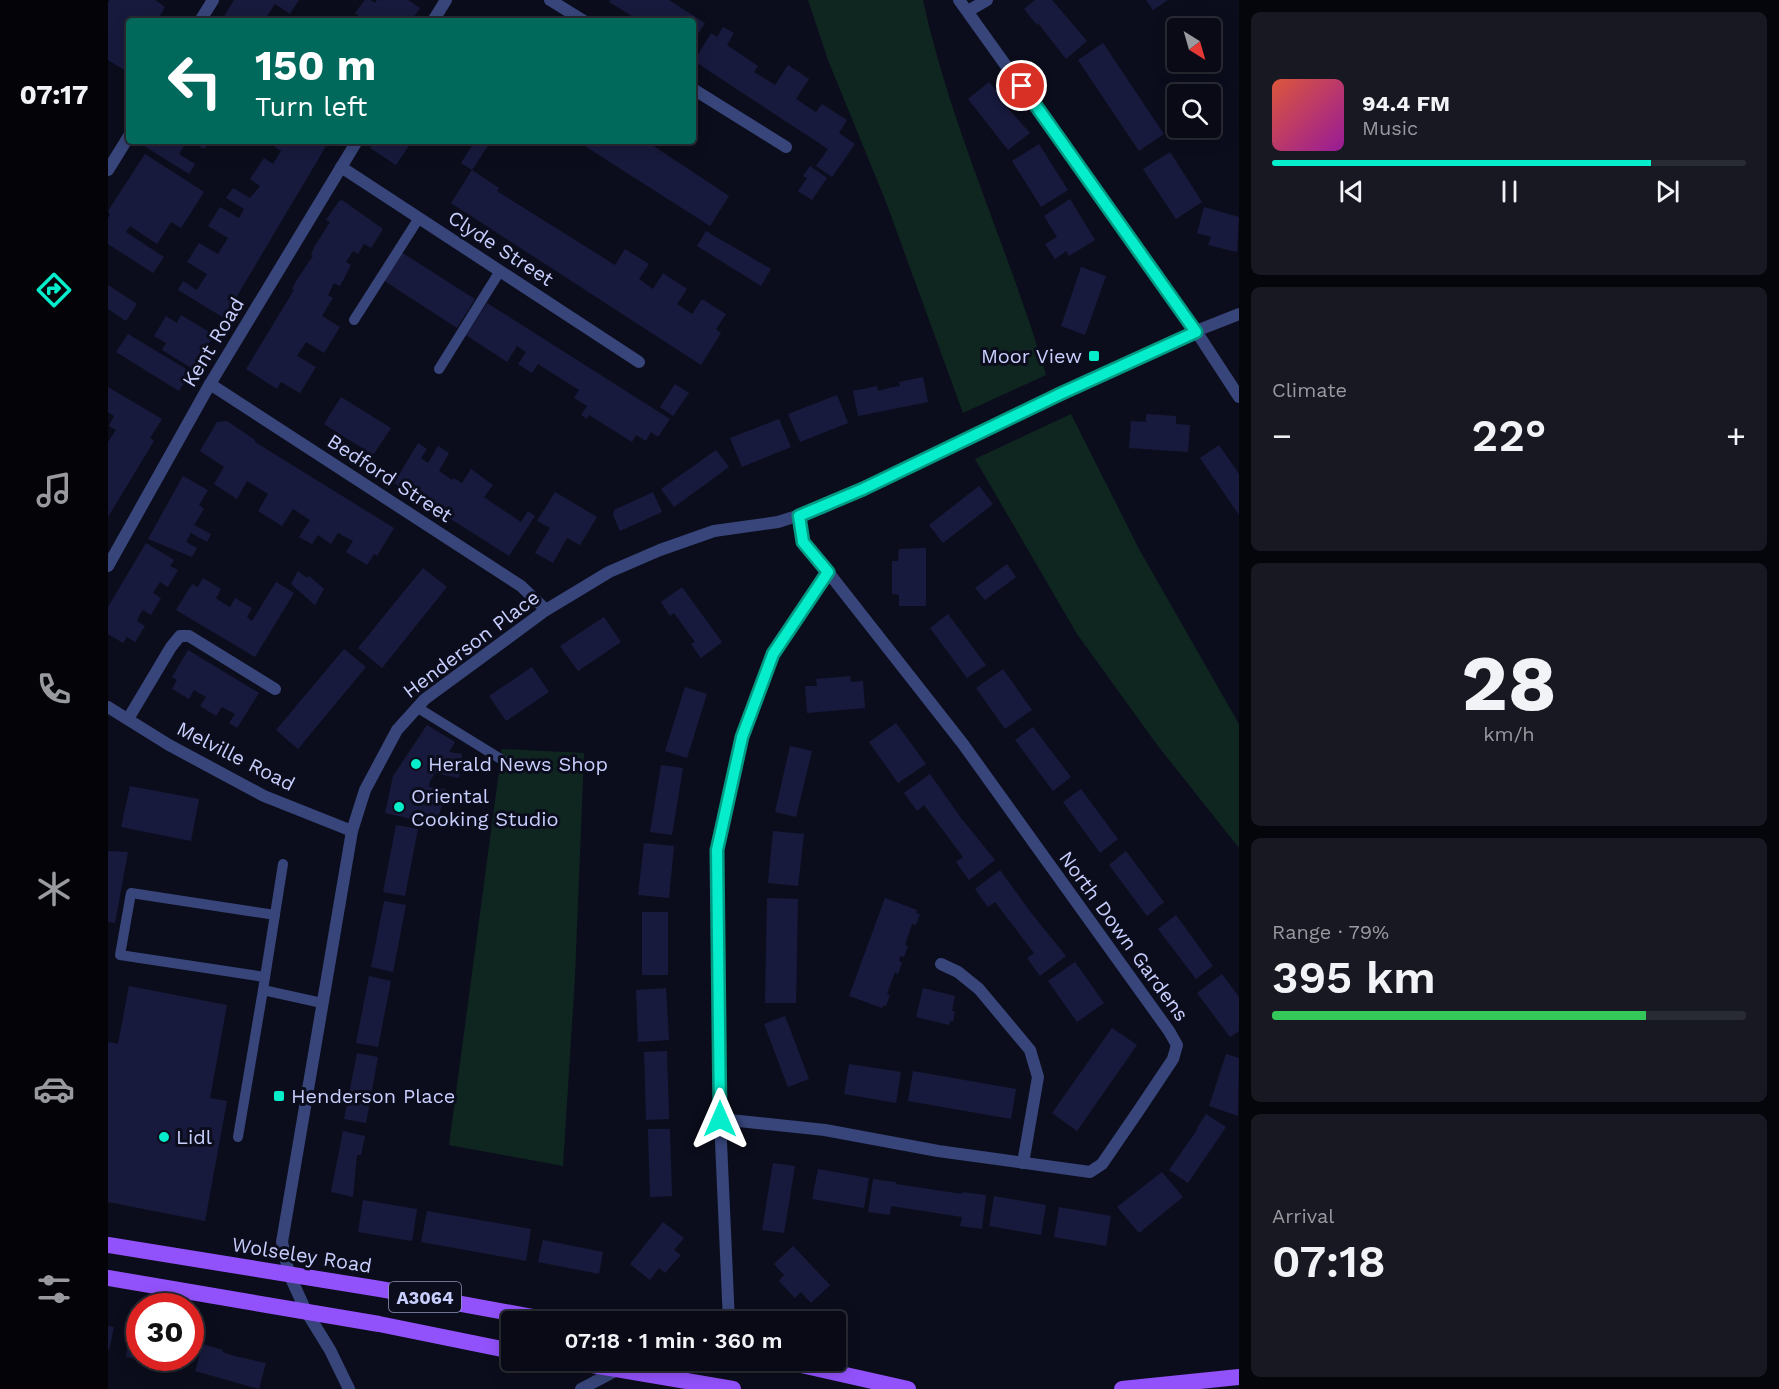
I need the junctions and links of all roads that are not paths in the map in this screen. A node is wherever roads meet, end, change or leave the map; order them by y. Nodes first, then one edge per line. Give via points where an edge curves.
1 (446, 0) edge
2 (550, 0) edge
3 (960, 0) edge
4 (987, 0) edge
5 (209, 1) edge
6 (968, 11) junction
7 (201, 18) edge
8 (435, 18) edge
9 (579, 18) edge
10 (696, 91) edge
11 (126, 141) edge
12 (355, 144) edge
13 (786, 147) dead end
14 (341, 166) junction
15 (108, 170) edge
16 (419, 218) junction
17 (500, 271) junction
18 (1239, 314) edge
19 (354, 320) dead end
20 (1196, 332) junction
21 (639, 362) dead end
22 (440, 369) dead end
23 (210, 384) junction
24 (1239, 397) edge
25 (799, 516) junction
26 (108, 566) edge
27 (828, 572) junction
28 (546, 610) junction
29 (274, 688) dead end
30 (108, 707) edge
31 (418, 708) junction
32 (129, 719) junction
33 (504, 760) dead end
34 (352, 831) junction
35 (283, 864) dead end
36 (275, 915) junction
37 (941, 964) dead end
38 (265, 977) junction
39 (262, 990) junction
40 (322, 1003) junction
41 (720, 1119) junction
42 (238, 1137) dead end
43 (1023, 1163) junction
44 (108, 1245) edge
45 (289, 1274) junction
46 (108, 1278) edge
47 (306, 1311) junction
48 (729, 1311) edge
49 (501, 1312) edge
50 (501, 1349) edge
51 (615, 1371) edge
52 (623, 1371) edge
53 (827, 1371) edge
54 (1239, 1377) edge
55 (1239, 1388) edge
56 (349, 1389) edge
57 (581, 1389) edge
58 (732, 1389) edge
59 (908, 1389) edge
60 (1122, 1389) edge
61 (1233, 1389) edge

1 - 8 street
2 - 9 street
3 - 6 street
4 - 6 street
5 - 7 street
6 - 20 street
10 - 13 street
11 - 15 street
12 - 14 street, Kent Road
14 - 16 street, Clyde Street
14 - 23 street, Kent Road
16 - 17 street, Clyde Street
16 - 19 lane
17 - 21 street, Clyde Street
17 - 22 lane
18 - 20 street, Henderson Place
20 - 24 street
20 - 25 street, Henderson Place
23 - 26 street, Kent Road
23 - 28 street, Bedford Street via 521,586
25 - 27 street via 803,542
25 - 28 street, Henderson Place via 714,531 660,550 609,572
27 - 41 street via 773,654 742,737 717,850
27 - 43 street, North Down Gardens via 963,744 1177,1046 1173,1059 1102,1164 1090,1172
28 - 31 street, Henderson Place
29 - 32 street via 189,636 180,636
30 - 32 street, Melville Road
31 - 33 lane
31 - 34 street, Henderson Place via 397,730 366,790
32 - 34 street, Melville Road via 169,746 264,796
34 - 40 street, Henderson Place
35 - 36 lane
36 - 38 lane
36 - 38 lane via 131,893 120,955
37 - 43 street via 979,989 1030,1050 1038,1077
38 - 39 lane
39 - 40 lane
39 - 42 lane
40 - 45 street, Henderson Place via 282,1242
41 - 43 street, North Down Gardens via 825,1131
41 - 48 street
44 - 45 main road, Wolseley Road / A3064
45 - 47 street, Henderson Place
45 - 49 main road, Wolseley Road / A3064
46 - 47 main road, A3064
47 - 50 main road, A3064
47 - 56 street, Henderson Place
51 - 57 street
52 - 58 main road
53 - 59 main road
54 - 60 main road
55 - 61 main road

